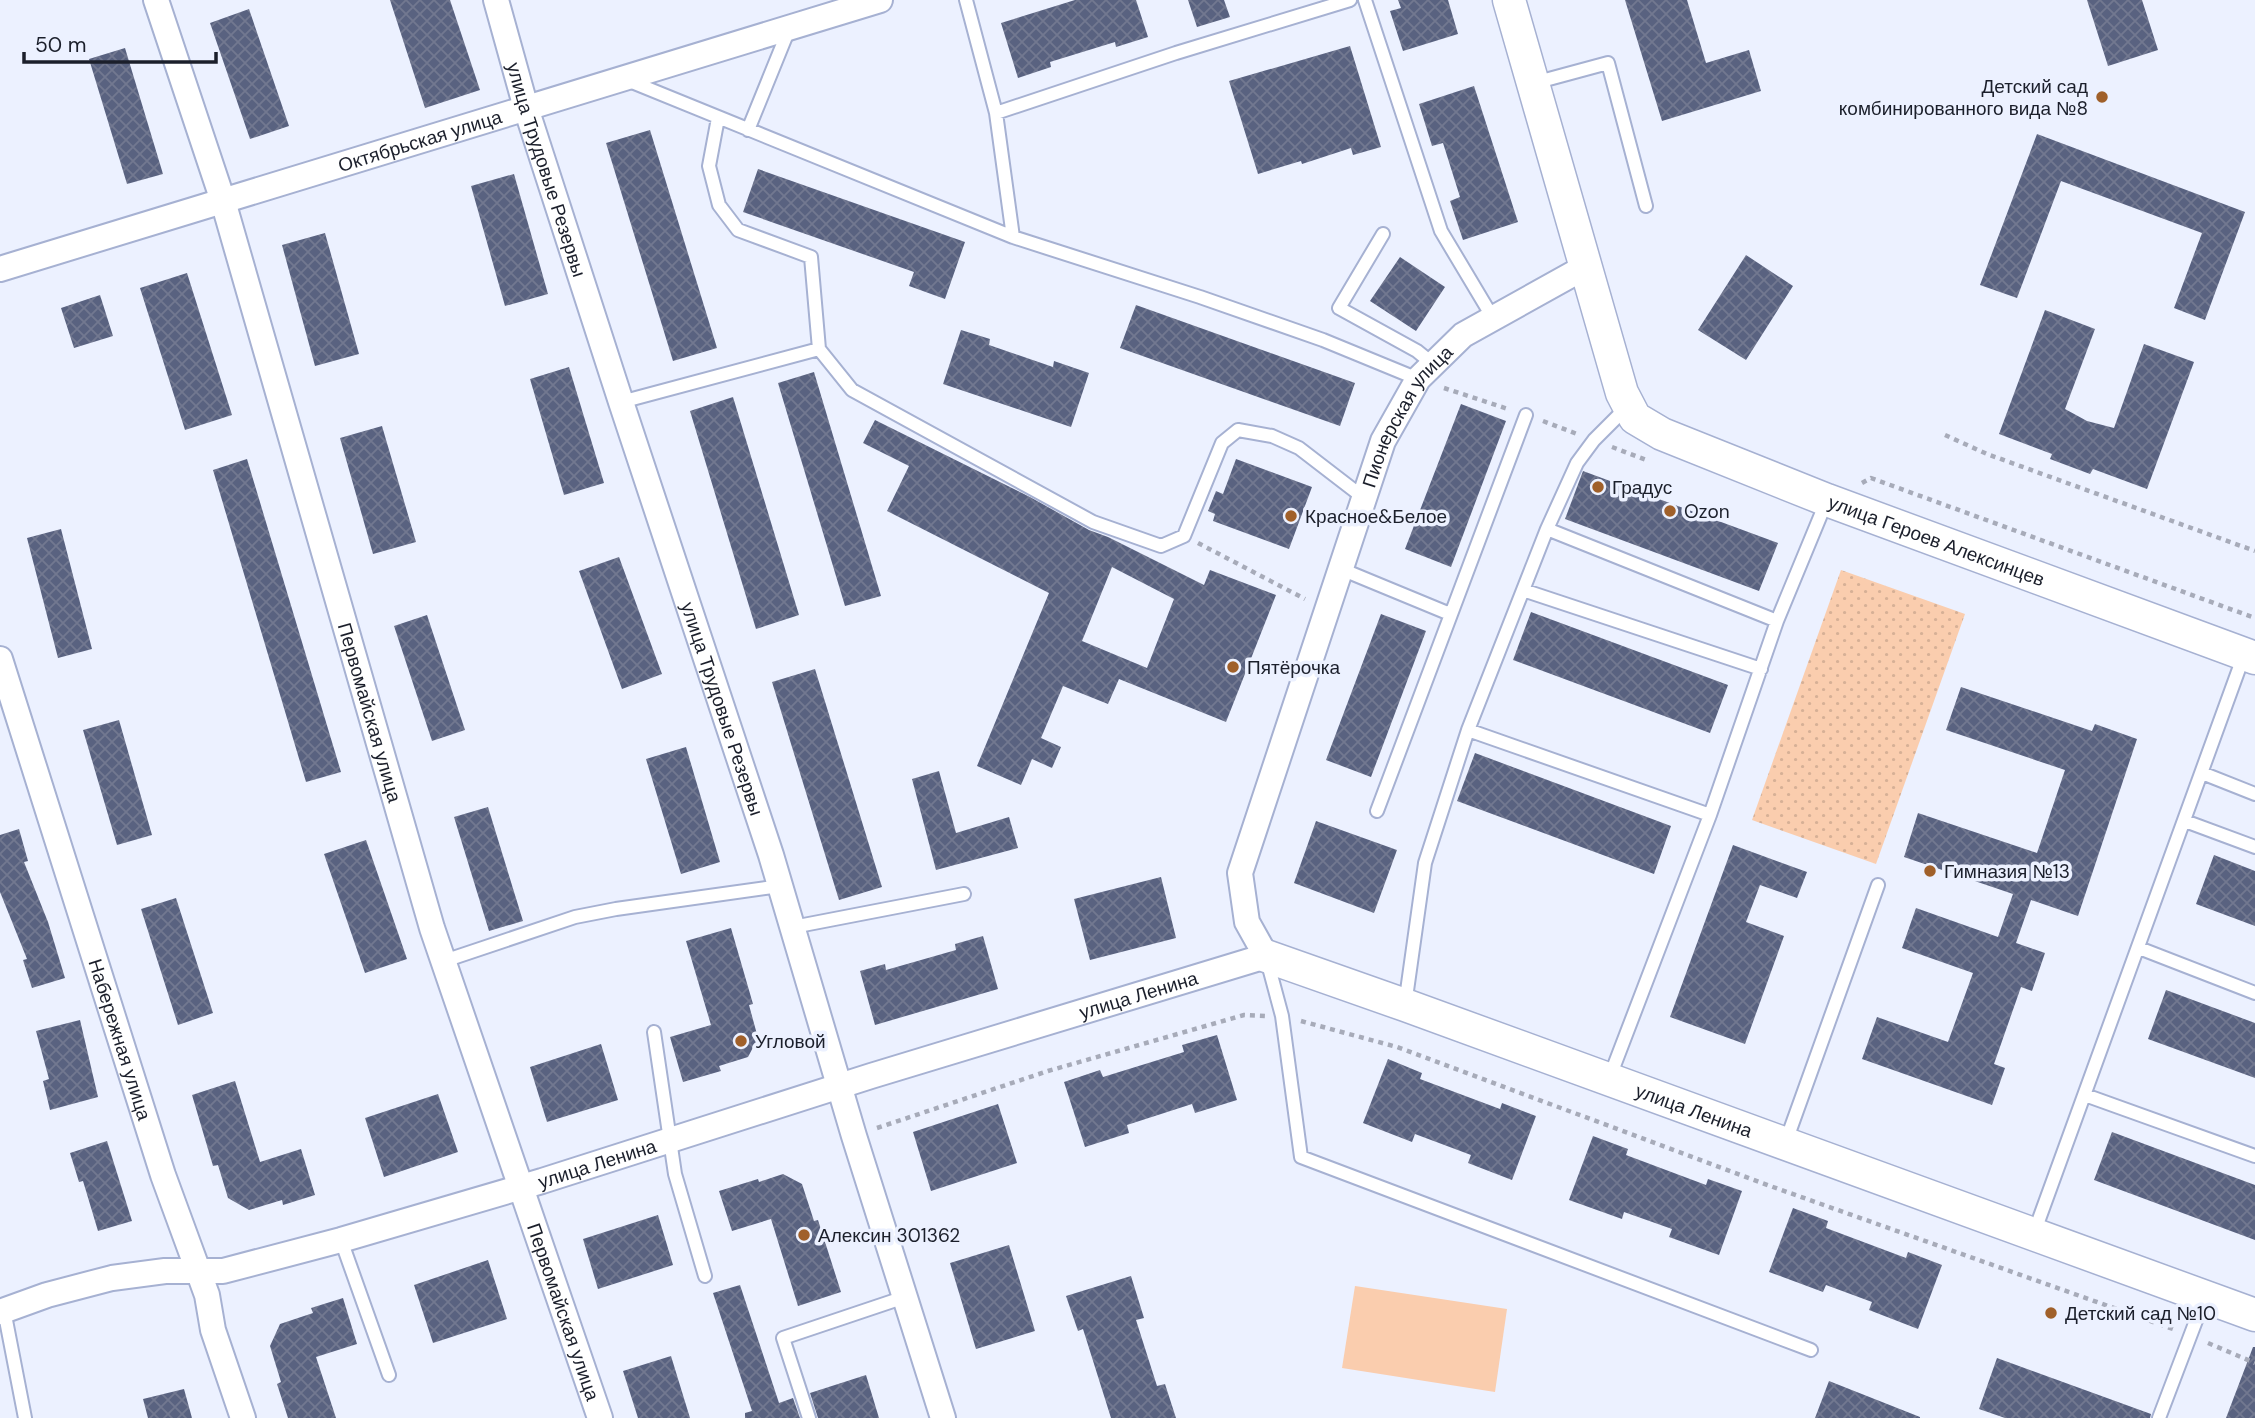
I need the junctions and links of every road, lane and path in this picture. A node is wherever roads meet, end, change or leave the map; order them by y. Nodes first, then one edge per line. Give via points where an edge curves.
1 (156, 0) edge
2 (496, 0) edge
3 (880, 0) edge
4 (965, 0) edge
5 (1350, 0) edge
6 (1365, 0) edge
7 (1509, 0) edge
8 (852, 4) edge
9 (789, 28) junction
10 (624, 79) junction
11 (1534, 83) junction
12 (526, 108) junction
13 (996, 113) junction
14 (718, 118) junction
15 (748, 130) junction
16 (223, 201) junction
17 (1646, 206) dead end
18 (1383, 234) dead end
19 (1013, 237) junction
20 (1587, 266) junction
21 (0, 269) edge
22 (1493, 318) junction
23 (819, 349) junction
24 (1426, 371) junction
25 (621, 402) junction
26 (1627, 407) junction
27 (1526, 415) junction
28 (1945, 435) dead end
29 (1594, 440) junction
30 (1652, 463) dead end
31 (1364, 498) junction
32 (1838, 504) junction
33 (1547, 529) junction
34 (1184, 536) junction
35 (2255, 551) edge
36 (1341, 569) junction
37 (1522, 590) junction
38 (1308, 601) dead end
39 (1450, 614) junction
40 (2255, 618) edge
41 (1777, 621) junction
42 (2250, 657) edge
43 (0, 659) edge
44 (1761, 669) junction
45 (1468, 730) junction
46 (2202, 773) junction
47 (2255, 794) edge
48 (1377, 811) dead end
49 (1710, 815) junction
50 (2185, 821) junction
51 (2255, 847) edge
52 (1878, 885) dead end
53 (780, 886) junction
54 (964, 894) dead end
55 (793, 927) junction
56 (2138, 948) junction
57 (1266, 957) junction
58 (444, 961) junction
59 (2255, 993) edge
60 (1405, 1005) junction
61 (1282, 1016) junction
62 (654, 1032) dead end
63 (1609, 1079) junction
64 (840, 1086) junction
65 (2085, 1095) junction
66 (854, 1136) junction
67 (670, 1140) junction
68 (1785, 1143) junction
69 (2255, 1156) edge
70 (522, 1186) junction
71 (2033, 1234) junction
72 (341, 1240) junction
73 (199, 1271) junction
74 (705, 1276) dead end
75 (905, 1297) junction
76 (2205, 1297) junction
77 (2, 1311) edge
78 (2255, 1315) edge
79 (2190, 1335) junction
80 (1811, 1350) dead end
81 (2255, 1363) edge
82 (389, 1374) dead end
83 (24, 1418) edge
84 (243, 1418) edge
85 (600, 1418) edge
86 (809, 1418) edge
87 (943, 1418) edge
88 (2159, 1418) edge

1 - 16 street, Первомайская улица
2 - 12 street, улица Трудовые Резервы
3 - 8 street, Октябрьская улица
4 - 13 lane
5 - 13 lane
6 - 22 lane via 1441,231
7 - 11 street
8 - 9 street, Октябрьская улица
9 - 10 street, Октябрьская улица
9 - 15 lane
10 - 12 street, Октябрьская улица
10 - 14 lane
11 - 17 lane via 1608,63
11 - 20 street
12 - 16 street, Октябрьская улица
12 - 25 street, улица Трудовые Резервы
13 - 19 lane
14 - 15 lane
14 - 23 lane via 709,166 719,205 737,230 811,257
15 - 19 lane
16 - 21 street, Октябрьская улица
16 - 58 street, Первомайская улица
18 - 24 lane via 1339,308 1417,351
19 - 24 lane
20 - 22 street, Пионерская улица
20 - 26 street
22 - 24 street, Пионерская улица via 1463,334
23 - 25 lane
23 - 34 lane via 852,390 1093,522 1161,546
24 - 27 path
24 - 31 street, Пионерская улица via 1383,442
25 - 53 street, улица Трудовые Резервы
26 - 29 lane
26 - 32 street, улица Героев Алексинцев via 1635,418 1662,434
27 - 29 path
27 - 39 lane
28 - 35 path
29 - 30 path
29 - 33 lane via 1577,463
31 - 34 lane via 1299,448 1272,436 1238,430 1222,443
31 - 36 street, Пионерская улица
32 - 40 path via 1871,478
32 - 41 lane
32 - 42 street, улица Героев Алексинцев
33 - 37 lane
33 - 41 lane
34 - 38 path
36 - 39 lane
36 - 57 street, Пионерская улица via 1240,873 1247,922
37 - 44 lane
37 - 45 lane
39 - 48 lane
41 - 44 lane
42 - 46 lane
43 - 73 street, Набережная улица via 163,1175
44 - 49 lane
45 - 49 lane
45 - 60 lane via 1425,863
46 - 47 lane
46 - 50 lane
49 - 63 lane
50 - 51 lane
50 - 56 lane
52 - 68 lane
53 - 55 street, улица Трудовые Резервы
53 - 58 lane via 575,917
54 - 55 lane
55 - 64 street, улица Трудовые Резервы
56 - 59 lane
56 - 65 lane
57 - 60 street, улица Ленина
57 - 61 lane
57 - 64 street, улица Ленина
58 - 70 street, Первомайская улица
60 - 63 street, улица Ленина
61 - 66 path via 1244,1015 1048,1071
61 - 79 path via 1397,1047
61 - 80 lane via 1301,1157
62 - 67 lane
63 - 68 street, улица Ленина
64 - 66 street, улица Трудовые Резервы
64 - 67 street, улица Ленина
65 - 69 lane
65 - 71 lane
66 - 75 street, улица Трудовые Резервы
67 - 70 street, улица Ленина
67 - 74 lane via 675,1174
68 - 71 street, улица Ленина
70 - 72 street, улица Ленина
70 - 85 street, Первомайская улица
71 - 76 street, улица Ленина
72 - 73 street, улица Ленина via 223,1270
72 - 82 lane
73 - 77 street, улица Ленина via 112,1278
73 - 84 street, Набережная улица via 213,1330
75 - 86 lane via 783,1338
75 - 87 street, улица Трудовые Резервы
76 - 78 street, улица Ленина
76 - 79 lane
77 - 83 lane
79 - 81 path
79 - 88 lane

